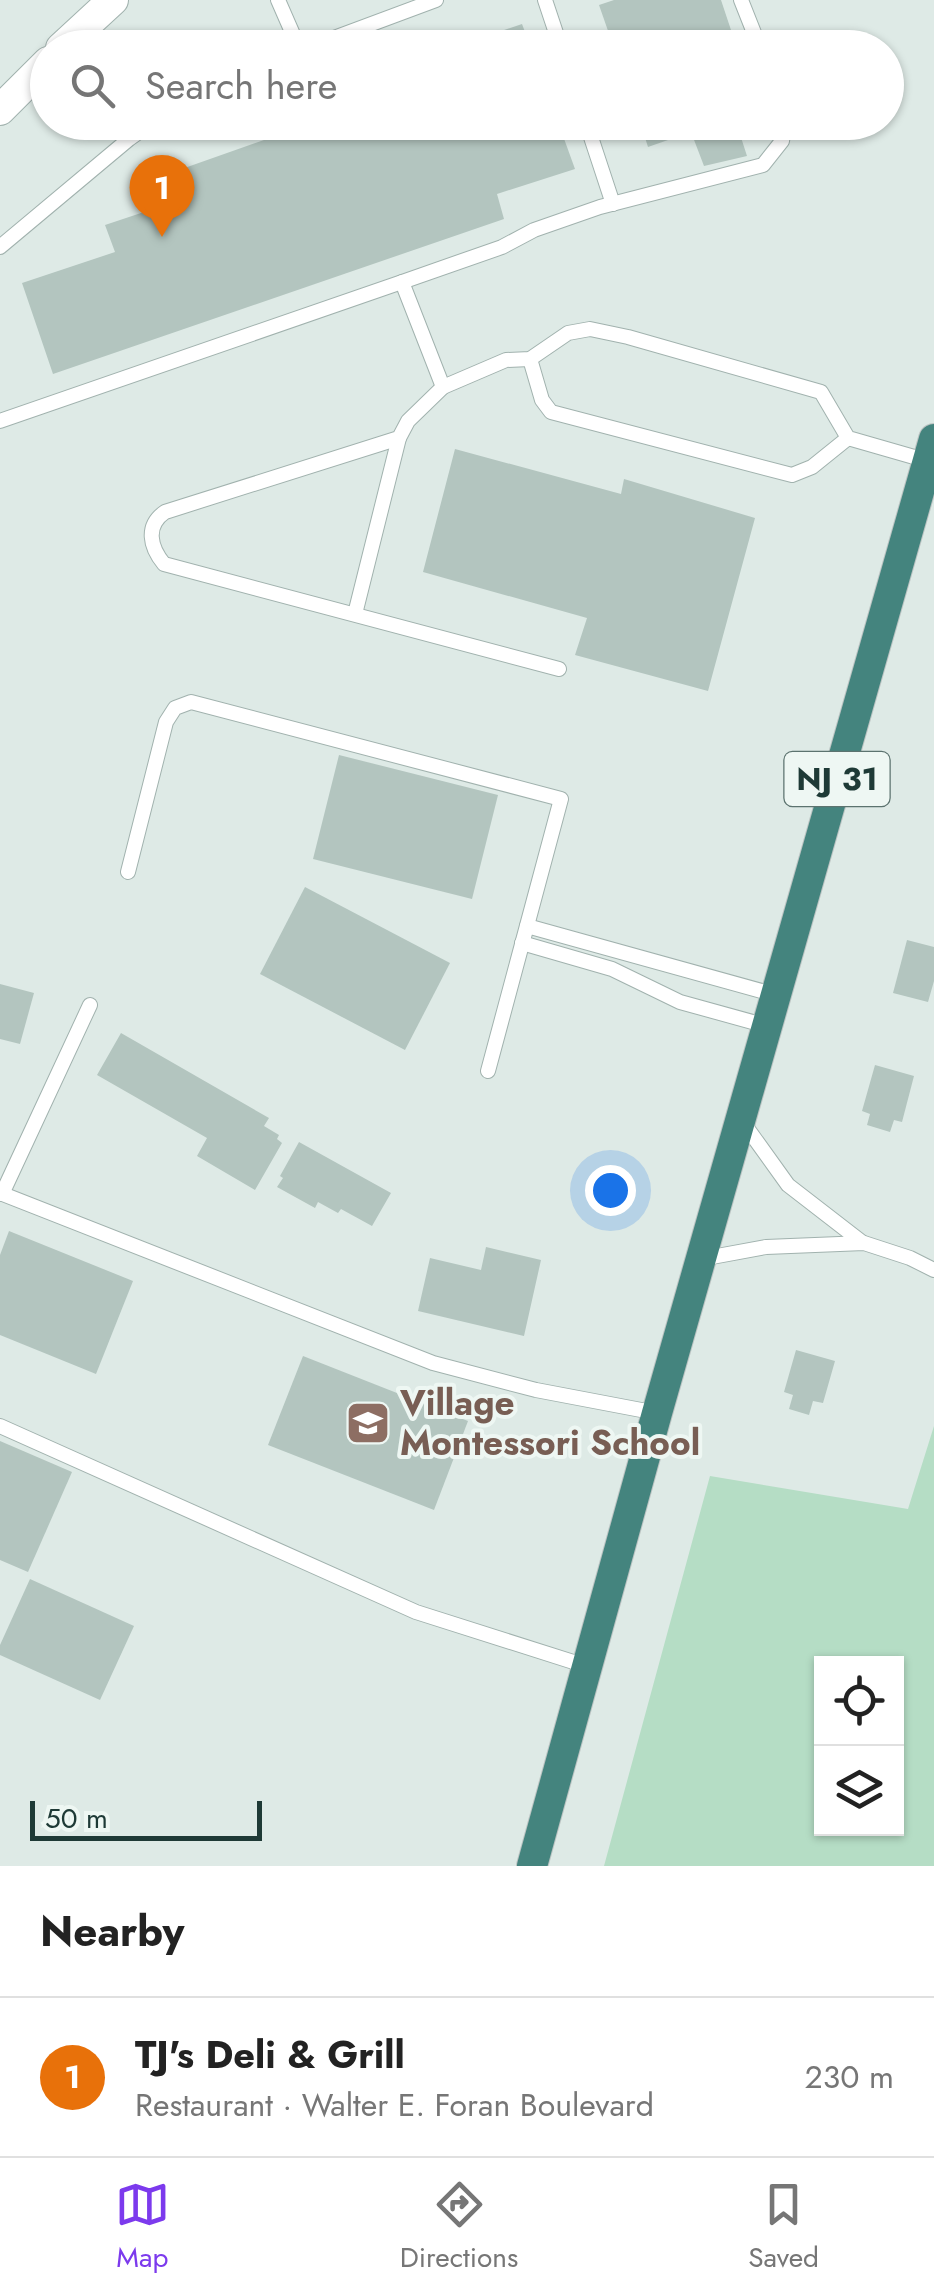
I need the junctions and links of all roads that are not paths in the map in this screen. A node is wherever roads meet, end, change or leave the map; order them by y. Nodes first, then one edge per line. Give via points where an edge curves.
1 (112, 0) edge
2 (278, 0) edge
3 (436, 0) edge
4 (546, 0) edge
5 (742, 0) edge
6 (78, 30) edge
7 (294, 30) edge
8 (353, 30) edge
9 (555, 30) edge
10 (753, 30) edge
11 (30, 66) edge
12 (30, 80) edge
13 (0, 88) edge
14 (0, 110) edge
15 (129, 140) edge
16 (592, 140) edge
17 (782, 140) edge
18 (613, 204) junction
19 (0, 247) edge
20 (402, 282) junction
21 (530, 360) junction
22 (443, 387) junction
23 (0, 421) edge
24 (399, 438) junction
25 (848, 438) junction
26 (931, 450) edge
27 (354, 614) junction
28 (559, 669) dead end
29 (128, 872) dead end
30 (527, 926) junction
31 (522, 943) junction
32 (776, 995) junction
33 (90, 1005) dead end
34 (767, 1026) junction
35 (488, 1071) dead end
36 (741, 1120) junction
37 (1, 1194) edge
38 (864, 1243) junction
39 (701, 1260) junction
40 (934, 1270) edge
41 (656, 1413) junction
42 (0, 1426) edge
43 (586, 1666) junction
44 (532, 1866) edge

1 - 6 street
2 - 7 lane
3 - 8 lane
4 - 9 lane
5 - 10 lane
11 - 13 street
12 - 14 street
15 - 19 lane
16 - 18 lane
17 - 18 lane via 764,165
18 - 20 lane
20 - 22 lane
20 - 23 lane
21 - 22 lane via 506,360
21 - 25 lane via 568,333 628,336 821,392
21 - 25 lane via 551,412 792,475
22 - 24 lane
24 - 27 lane
24 - 27 lane via 165,512 150,535 164,564
25 - 26 lane
26 - 32 highway, NJ 31
27 - 28 lane
29 - 30 lane via 166,722 175,708 191,702 561,799
30 - 31 lane
30 - 32 lane
31 - 34 lane via 612,969 680,1002
31 - 35 lane
32 - 34 highway, NJ 31
33 - 37 lane
34 - 36 highway, NJ 31
36 - 38 lane via 788,1185
36 - 39 highway, NJ 31
37 - 41 lane via 433,1363
38 - 39 lane via 766,1247
38 - 40 lane
39 - 41 highway, NJ 31
41 - 43 highway, NJ 31
42 - 43 lane via 416,1612
43 - 44 highway, NJ 31

